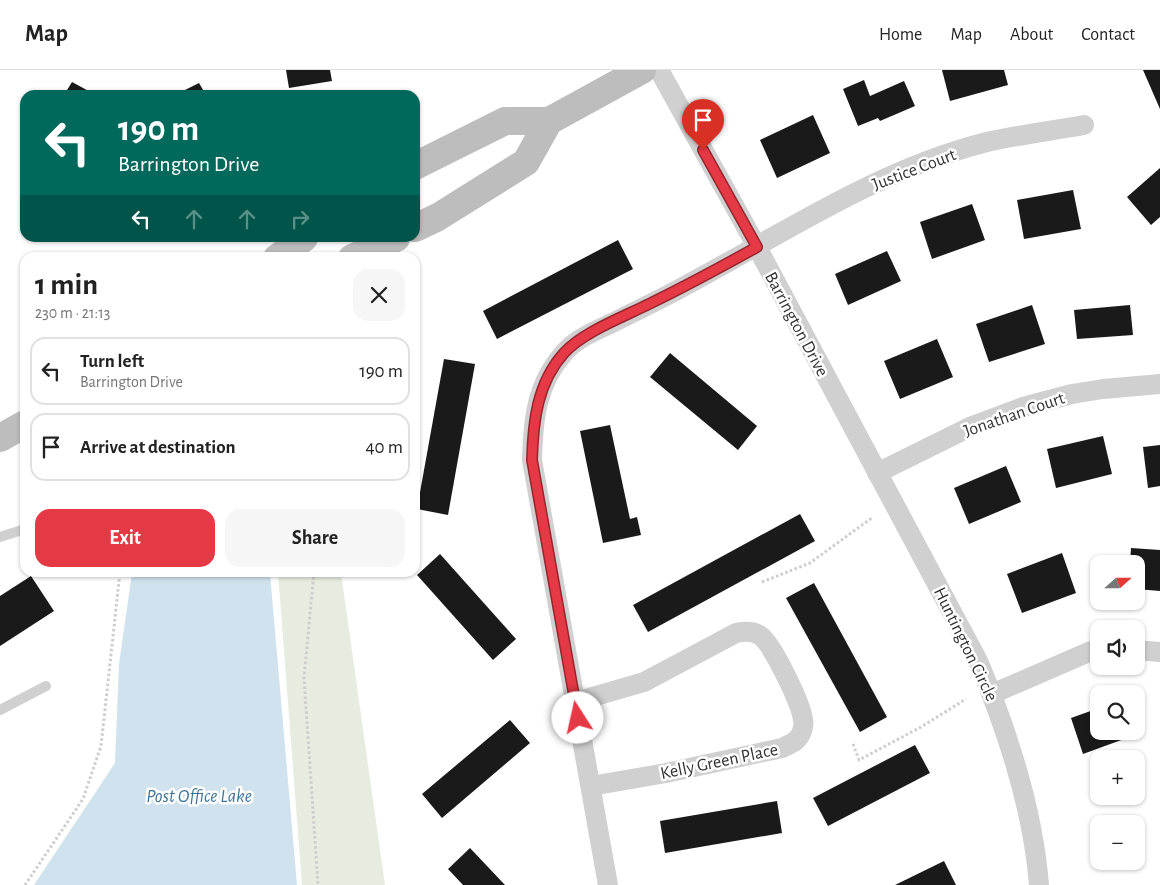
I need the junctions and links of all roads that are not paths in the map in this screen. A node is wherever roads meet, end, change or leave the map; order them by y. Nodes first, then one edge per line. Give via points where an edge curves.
1 (642, 70) edge
2 (659, 70) edge
3 (549, 121) junction
4 (1084, 125) dead end
5 (420, 163) edge
6 (420, 226) edge
7 (299, 242) edge
8 (387, 242) edge
9 (757, 247) junction
10 (285, 252) edge
11 (365, 252) edge
12 (1160, 384) edge
13 (20, 427) edge
14 (0, 438) edge
15 (877, 473) junction
16 (20, 531) edge
17 (0, 537) edge
18 (1090, 651) edge
19 (1145, 651) edge
20 (1160, 652) edge
21 (46, 686) dead end
22 (992, 694) junction
23 (575, 702) junction
24 (0, 710) edge
25 (591, 786) junction
26 (608, 885) edge
27 (1039, 885) edge

1 - 3 street
2 - 9 street, Barrington Drive
3 - 5 street via 504,121
3 - 6 street via 526,162
4 - 9 street, Justice Court via 983,143 943,156 862,190
7 - 10 street
8 - 11 street
9 - 15 street, Barrington Drive
9 - 23 street, Justice Court via 580,338 554,365 538,400 532,460
12 - 15 street, Jonathan Court via 1079,393 1023,408 972,426
13 - 14 street
15 - 22 street, Huntington Circle via 954,614
16 - 17 lane
18 - 22 street
19 - 20 street
21 - 24 lane
22 - 27 street, Huntington Circle via 1024,799
23 - 25 street, Justice Court
23 - 25 street, Kelly Green Place via 644,682 745,631 761,636 769,646 803,720 800,737 782,748
25 - 26 street, Justice Court

